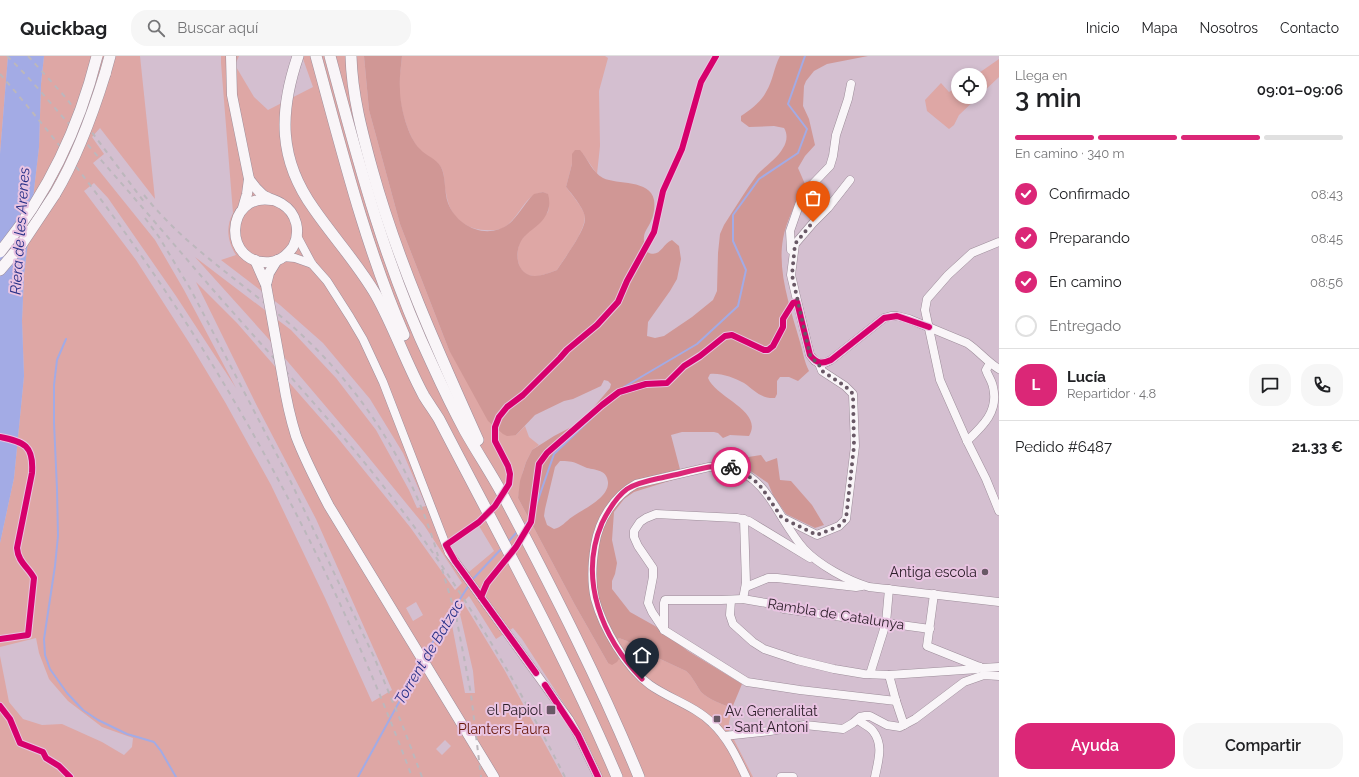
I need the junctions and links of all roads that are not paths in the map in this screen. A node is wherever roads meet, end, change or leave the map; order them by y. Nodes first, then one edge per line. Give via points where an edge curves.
1 (97, 56) edge
2 (110, 56) edge
3 (231, 56) edge
4 (298, 56) edge
5 (316, 56) edge
6 (330, 56) edge
7 (351, 56) edge
8 (851, 84) dead end
9 (249, 179) junction
10 (850, 180) dead end
11 (272, 200) junction
12 (243, 208) junction
13 (297, 236) junction
14 (999, 242) edge
15 (0, 252) edge
16 (280, 258) junction
17 (255, 260) junction
18 (312, 264) junction
19 (0, 270) edge
20 (792, 275) junction
21 (266, 285) junction
22 (929, 327) junction
23 (818, 363) junction
24 (990, 363) junction
25 (998, 367) edge
26 (439, 419) junction
27 (967, 440) junction
28 (487, 464) junction
29 (999, 511) edge
30 (782, 518) junction
31 (744, 519) junction
32 (817, 560) junction
33 (863, 585) junction
34 (746, 588) junction
35 (889, 589) junction
36 (934, 594) junction
37 (743, 599) junction
38 (731, 600) junction
39 (999, 602) edge
40 (886, 623) junction
41 (930, 629) junction
42 (664, 630) junction
43 (999, 668) edge
44 (983, 670) junction
45 (870, 674) junction
46 (889, 675) junction
47 (999, 676) edge
48 (896, 701) junction
49 (858, 720) junction
50 (904, 725) junction
51 (724, 736) junction
52 (494, 777) edge
53 (598, 777) edge
54 (617, 777) edge
55 (639, 777) edge
56 (746, 777) edge
57 (781, 777) edge
58 (793, 777) edge
59 (875, 777) edge

1 - 15 highway, bridge via 76,126 30,212
2 - 19 highway, bridge via 84,135 60,186 21,245
3 - 9 main road via 232,95
4 - 26 highway via 284,119 285,142 299,185 369,284 424,395
5 - 26 highway via 365,233
6 - 28 highway via 371,204 396,277 431,363 465,430
7 - 28 highway via 358,118 391,232 428,329
8 - 20 street via 830,166 804,193 790,231
9 - 11 main road via 255,188
9 - 12 main road
10 - 20 street via 795,244
11 - 12 main road via 255,201
11 - 13 main road via 283,205 293,215
12 - 17 main road via 236,221 234,235 244,254
13 - 16 main road via 292,248
13 - 18 street
14 - 22 street via 972,253 927,299 925,310
16 - 17 main road via 267,262
16 - 18 street via 296,258
16 - 21 main road via 269,273
17 - 21 main road
18 - 53 street via 327,281 363,339 383,382 446,545 569,719
20 - 23 street via 810,355
21 - 52 main road, bridge via 289,414 313,474 329,506
22 - 23 street via 897,316 884,318 831,360
22 - 24 street via 974,347
22 - 27 street via 940,380
23 - 30 street via 822,371 853,394 854,446 846,519 839,526 817,535
24 - 25 street
24 - 27 street via 986,370 993,385 994,406 987,421
26 - 54 highway via 522,577 594,723
27 - 29 street
28 - 55 highway via 613,715
30 - 32 street via 803,547
30 - 51 street via 762,488 747,474 731,467 709,467 636,484 628,489 620,495 605,518 596,543 593,570 595,598 606,626 621,653 642,679 708,719
31 - 32 street via 806,557
31 - 34 street
31 - 42 street via 656,514 640,522 634,532 635,540 654,572 648,603
32 - 33 street
33 - 34 street via 856,587 768,578
33 - 35 street
34 - 37 street
35 - 36 street
35 - 40 street
36 - 39 street
36 - 41 street
37 - 38 street, Rambla de Catalunya
37 - 40 street, Rambla de Catalunya via 772,604 784,609
38 - 42 street, Rambla de Catalunya via 665,600
38 - 45 street via 730,615 733,624 758,646 824,667
40 - 41 street, Rambla de Catalunya
40 - 45 street
41 - 44 street via 927,646
42 - 48 street via 747,682
43 - 44 street
44 - 46 street
44 - 47 street
44 - 50 street
45 - 46 street
46 - 48 street
48 - 50 street
49 - 50 street via 860,717 870,716 893,727
49 - 51 street via 843,728 805,725
49 - 59 street via 872,731 880,745
51 - 56 street
57 - 58 street

